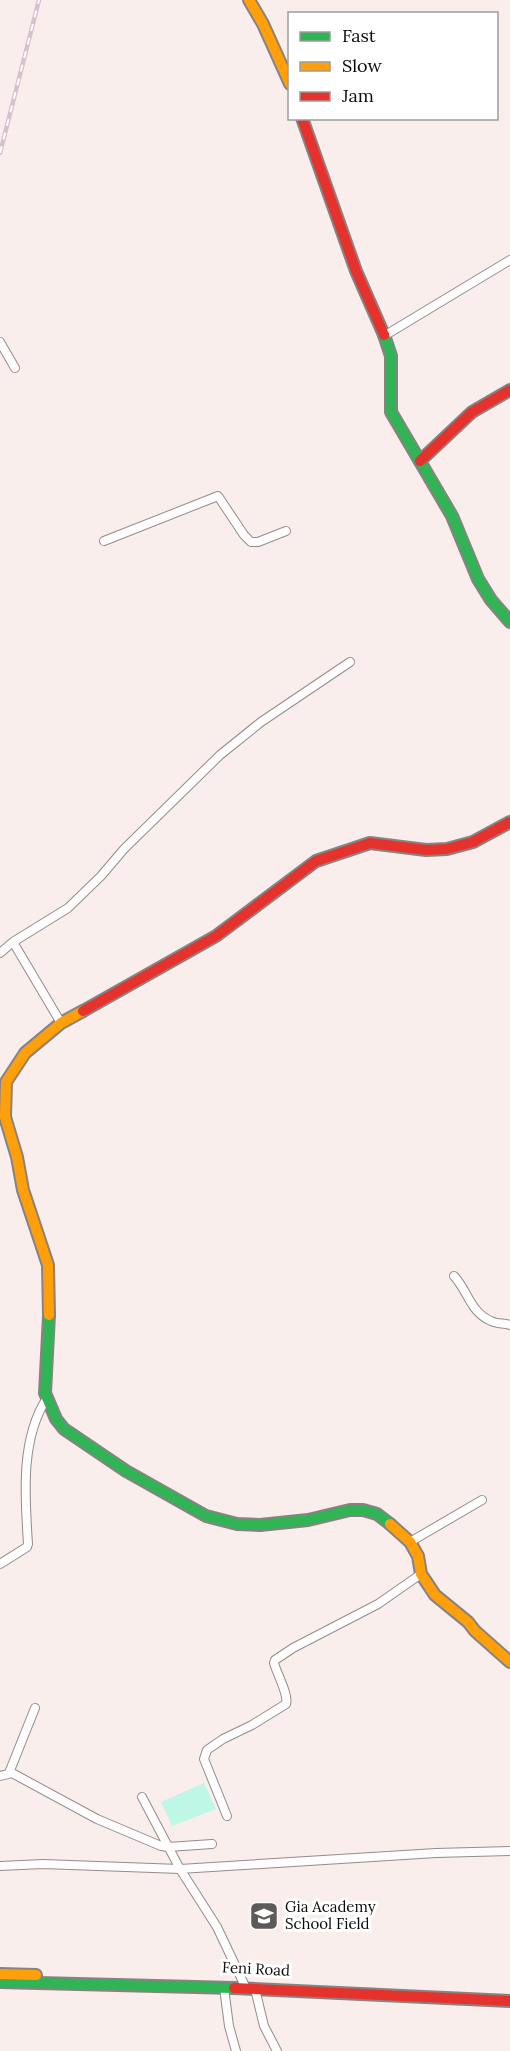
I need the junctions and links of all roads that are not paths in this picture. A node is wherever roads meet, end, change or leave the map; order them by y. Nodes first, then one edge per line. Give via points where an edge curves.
1 (249, 0) edge
2 (288, 80) edge
3 (303, 120) edge
4 (510, 260) edge
5 (384, 336) junction
6 (0, 342) edge
7 (15, 368) dead end
8 (510, 390) edge
9 (420, 461) junction
10 (285, 531) dead end
11 (104, 541) dead end
12 (509, 620) edge
13 (350, 662) dead end
14 (510, 822) edge
15 (13, 942) junction
16 (0, 953) edge
17 (61, 1023) junction
18 (454, 1276) dead end
19 (510, 1325) edge
20 (47, 1398) junction
21 (482, 1500) dead end
22 (410, 1542) junction
23 (0, 1564) edge
24 (421, 1574) junction
25 (510, 1662) edge
26 (35, 1708) dead end
27 (4, 1775) edge
28 (142, 1797) dead end
29 (227, 1816) dead end
30 (212, 1844) dead end
31 (168, 1848) junction
32 (510, 1851) edge
33 (0, 1866) edge
34 (180, 1869) junction
35 (0, 1974) edge
36 (0, 1982) edge
37 (244, 1984) junction
38 (225, 1988) junction
39 (255, 1989) junction
40 (510, 1995) edge
41 (510, 2001) edge
42 (236, 2051) edge
43 (277, 2051) edge

1 - 2 main road
3 - 5 main road via 356,271
4 - 5 street
5 - 9 main road via 391,356 391,412
6 - 7 street
8 - 9 main road via 472,411
9 - 12 main road via 452,516 478,579
10 - 11 street via 251,542 218,496
13 - 15 street via 220,755 68,908
14 - 17 main road via 472,842 447,849 370,843 316,861 216,936
15 - 16 street
15 - 17 street
17 - 20 main road via 25,1053 6,1082 5,1097 5,1117 23,1190 48,1265
18 - 19 street via 473,1308 490,1321
20 - 22 main road via 64,1429 126,1471 206,1516 260,1525 363,1510 376,1514
20 - 23 street via 38,1412 28,1456 24,1489 28,1545
21 - 22 street
22 - 24 main road via 418,1556
24 - 25 main road via 435,1595
24 - 29 street via 378,1604 275,1660 288,1697 286,1704 223,1739 205,1754
26 - 27 street
27 - 31 street via 22,1777 97,1819
28 - 31 street
30 - 31 street
31 - 34 street
32 - 34 street
33 - 34 street
34 - 37 street via 217,1927
35 - 37 main road, Feni Road
36 - 38 main road
37 - 40 main road, Feni Road
38 - 39 main road
38 - 42 street
39 - 41 main road
39 - 43 street via 264,2026

